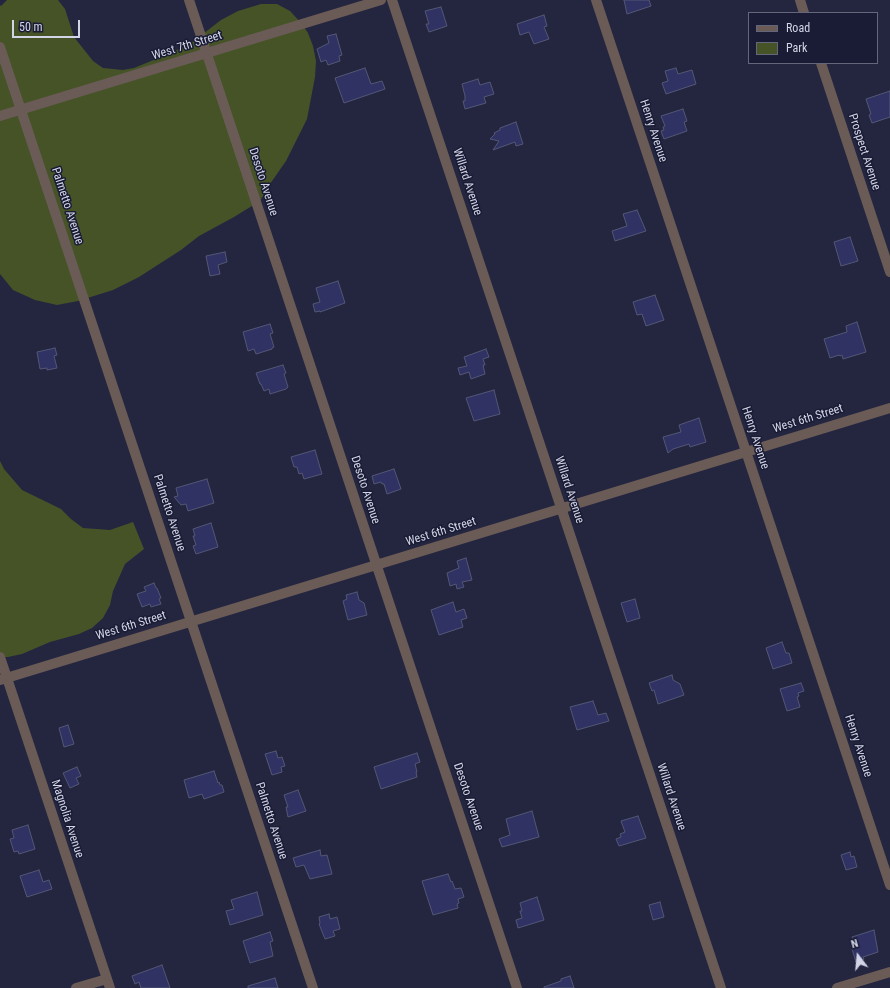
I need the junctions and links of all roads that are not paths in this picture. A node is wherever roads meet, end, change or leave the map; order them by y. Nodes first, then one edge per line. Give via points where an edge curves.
1 (189, 0) edge
2 (381, 0) edge
3 (392, 0) edge
4 (596, 0) edge
5 (800, 0) edge
6 (804, 12) edge
7 (0, 47) edge
8 (206, 53) junction
9 (821, 64) edge
10 (21, 110) junction
11 (0, 116) edge
12 (890, 272) edge
13 (890, 408) edge
14 (746, 452) junction
15 (562, 509) junction
16 (377, 565) junction
17 (191, 621) junction
18 (0, 657) edge
19 (3, 679) edge
20 (890, 884) edge
21 (890, 972) edge
22 (108, 983) edge
23 (76, 988) edge
24 (313, 988) edge
25 (517, 988) edge
26 (721, 988) edge
27 (837, 988) edge

1 - 8 street, Desoto Avenue
2 - 8 street, West 7th Street
3 - 15 street, Willard Avenue
4 - 14 street, Henry Avenue
5 - 6 street
7 - 10 street, Palmetto Avenue
8 - 10 street, West 7th Street
8 - 16 street, Desoto Avenue
9 - 12 street, Prospect Avenue
10 - 11 street, West 7th Street
10 - 17 street, Palmetto Avenue
13 - 14 street, West 6th Street
14 - 15 street, West 6th Street
14 - 20 street, Henry Avenue
15 - 16 street, West 6th Street
15 - 26 street, Willard Avenue
16 - 17 street, West 6th Street
16 - 25 street, Desoto Avenue
17 - 19 street, West 6th Street
17 - 24 street, Palmetto Avenue
18 - 19 street, Magnolia Avenue
19 - 22 street, Magnolia Avenue
21 - 27 street
22 - 23 street

